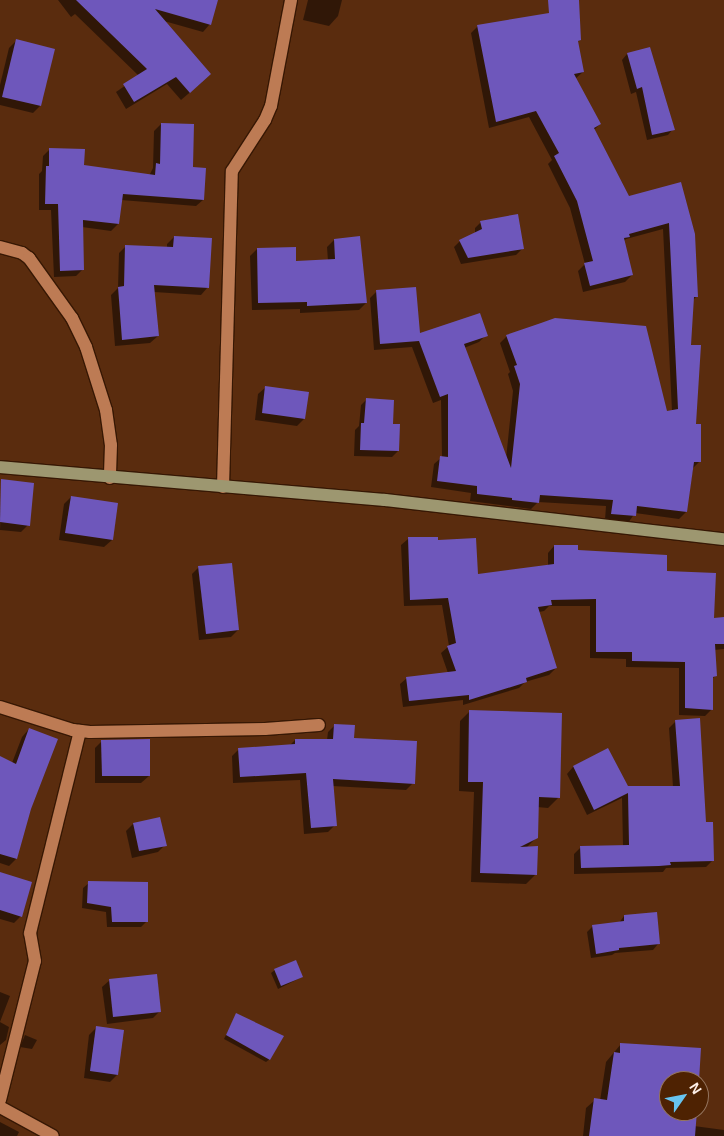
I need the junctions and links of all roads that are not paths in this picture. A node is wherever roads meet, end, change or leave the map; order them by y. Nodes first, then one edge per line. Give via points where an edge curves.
1 (291, 0) edge
2 (0, 247) edge
3 (0, 466) edge
4 (110, 478) junction
5 (224, 487) junction
6 (724, 539) edge
7 (0, 707) edge
8 (319, 725) dead end
9 (80, 731) junction
10 (0, 1100) edge
11 (0, 1107) edge
12 (53, 1136) edge

1 - 5 street via 271,106 232,171
2 - 4 street via 29,258 72,318 86,347 106,410 111,445
3 - 4 street
4 - 5 street
5 - 6 street via 385,500
7 - 9 street
8 - 9 street via 265,729
9 - 10 street via 30,933 35,961
11 - 12 street

